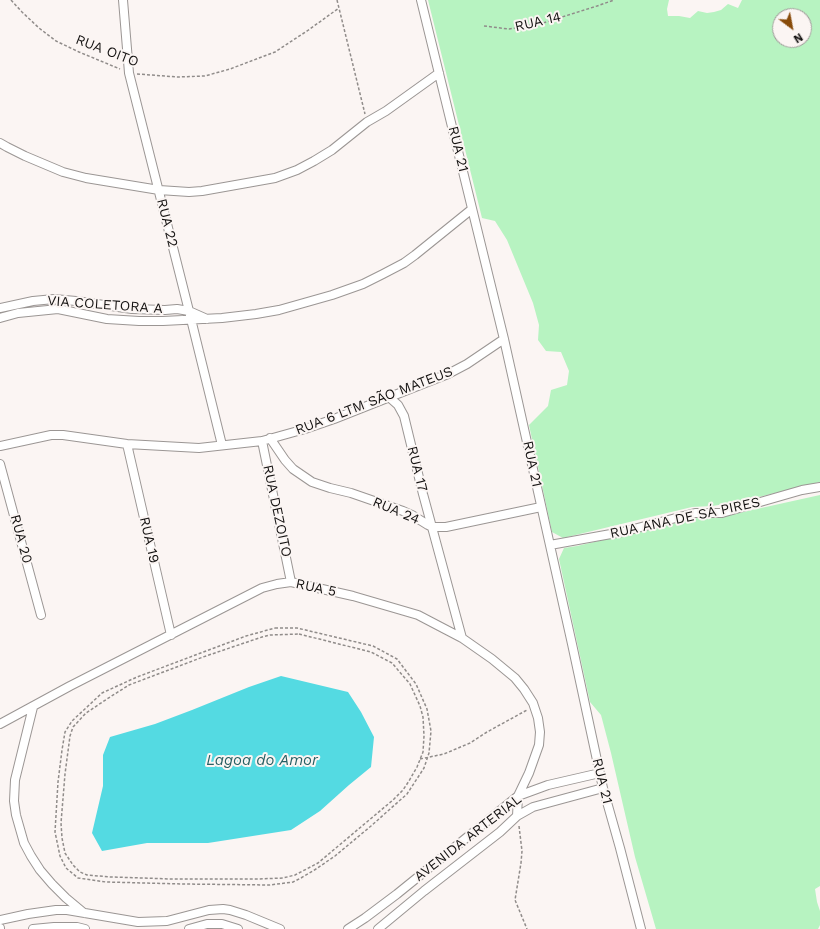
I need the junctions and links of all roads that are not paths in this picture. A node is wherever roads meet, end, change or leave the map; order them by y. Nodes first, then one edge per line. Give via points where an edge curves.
1 (123, 0) edge
2 (421, 0) edge
3 (439, 73) junction
4 (0, 143) edge
5 (159, 190) junction
6 (472, 209) junction
7 (0, 308) edge
8 (190, 310) junction
9 (0, 318) edge
10 (208, 319) junction
11 (192, 320) junction
12 (504, 339) junction
13 (389, 397) junction
14 (266, 439) junction
15 (127, 444) junction
16 (222, 445) junction
17 (0, 446) edge
18 (0, 464) edge
19 (820, 487) edge
20 (541, 507) junction
21 (432, 526) junction
22 (550, 545) junction
23 (291, 582) junction
24 (41, 615) dead end
25 (171, 635) junction
26 (462, 638) junction
27 (33, 707) junction
28 (0, 724) edge
29 (600, 773) junction
30 (603, 788) junction
31 (518, 796) junction
32 (517, 816) junction
33 (85, 914) junction
34 (0, 920) edge
35 (33, 929) edge
36 (85, 929) edge
37 (189, 929) edge
38 (238, 929) edge
39 (280, 929) edge
40 (348, 929) edge
41 (378, 929) edge
42 (641, 929) edge

1 - 5 street, RUA 22 via 129,73
2 - 3 street, RUA 21
3 - 5 street via 367,122 332,150 297,170 275,178 202,192
3 - 6 street, RUA 21
4 - 5 street via 63,172
5 - 8 street, RUA 22
6 - 10 street, VIA COLETORA A via 415,255 363,284 279,310
6 - 12 street, RUA 21
7 - 8 street, VIA COLETORA A via 54,299 132,309
8 - 10 street, VIA COLETORA A
8 - 11 street, RUA 22
9 - 11 street, VIA COLETORA A via 18,313 58,309 107,319
10 - 11 street, VIA COLETORA A
11 - 16 street, RUA 22
12 - 13 street, RUA 6 LTM SÃO MATEUS via 456,370
12 - 20 street, RUA 21
13 - 14 street, RUA 6 LTM SÃO MATEUS via 305,429
13 - 21 street, RUA 17 via 398,405 404,416
14 - 16 street, RUA 6 LTM SÃO MATEUS
14 - 21 street, RUA 24 via 293,469 312,482 403,511
14 - 23 street, RUA DEZOITO
15 - 16 street, RUA 6 LTM SÃO MATEUS via 199,448
15 - 17 street, RUA 6 LTM SÃO MATEUS via 56,435
15 - 25 street, RUA 19
18 - 24 street, RUA 20
19 - 22 street, RUA ANA DE SÁ PIRES via 722,513 695,513 622,532
20 - 21 street, RUA 24 via 446,527
20 - 22 street, RUA 21
21 - 26 street, RUA 17
22 - 29 street, RUA 21
23 - 25 street, RUA 5 via 262,588
23 - 26 street, RUA 5 via 404,611 429,620
25 - 27 street, RUA 5
26 - 31 street, RUA 5 via 515,678 534,706 540,732 539,745
27 - 28 street, RUA 5
27 - 33 street via 15,780 14,800 18,822 24,843 40,870
29 - 30 street, RUA 21
29 - 31 street, AVENIDA ARTERIAL via 548,785
30 - 32 street, AVENIDA ARTERIAL via 533,807
30 - 42 street, RUA 21
31 - 32 street
31 - 40 street, AVENIDA ARTERIAL via 397,894
32 - 41 street, AVENIDA ARTERIAL
33 - 34 street via 56,910
33 - 39 street via 138,922 167,921 223,909
35 - 36 street
37 - 38 street via 207,924 222,924

